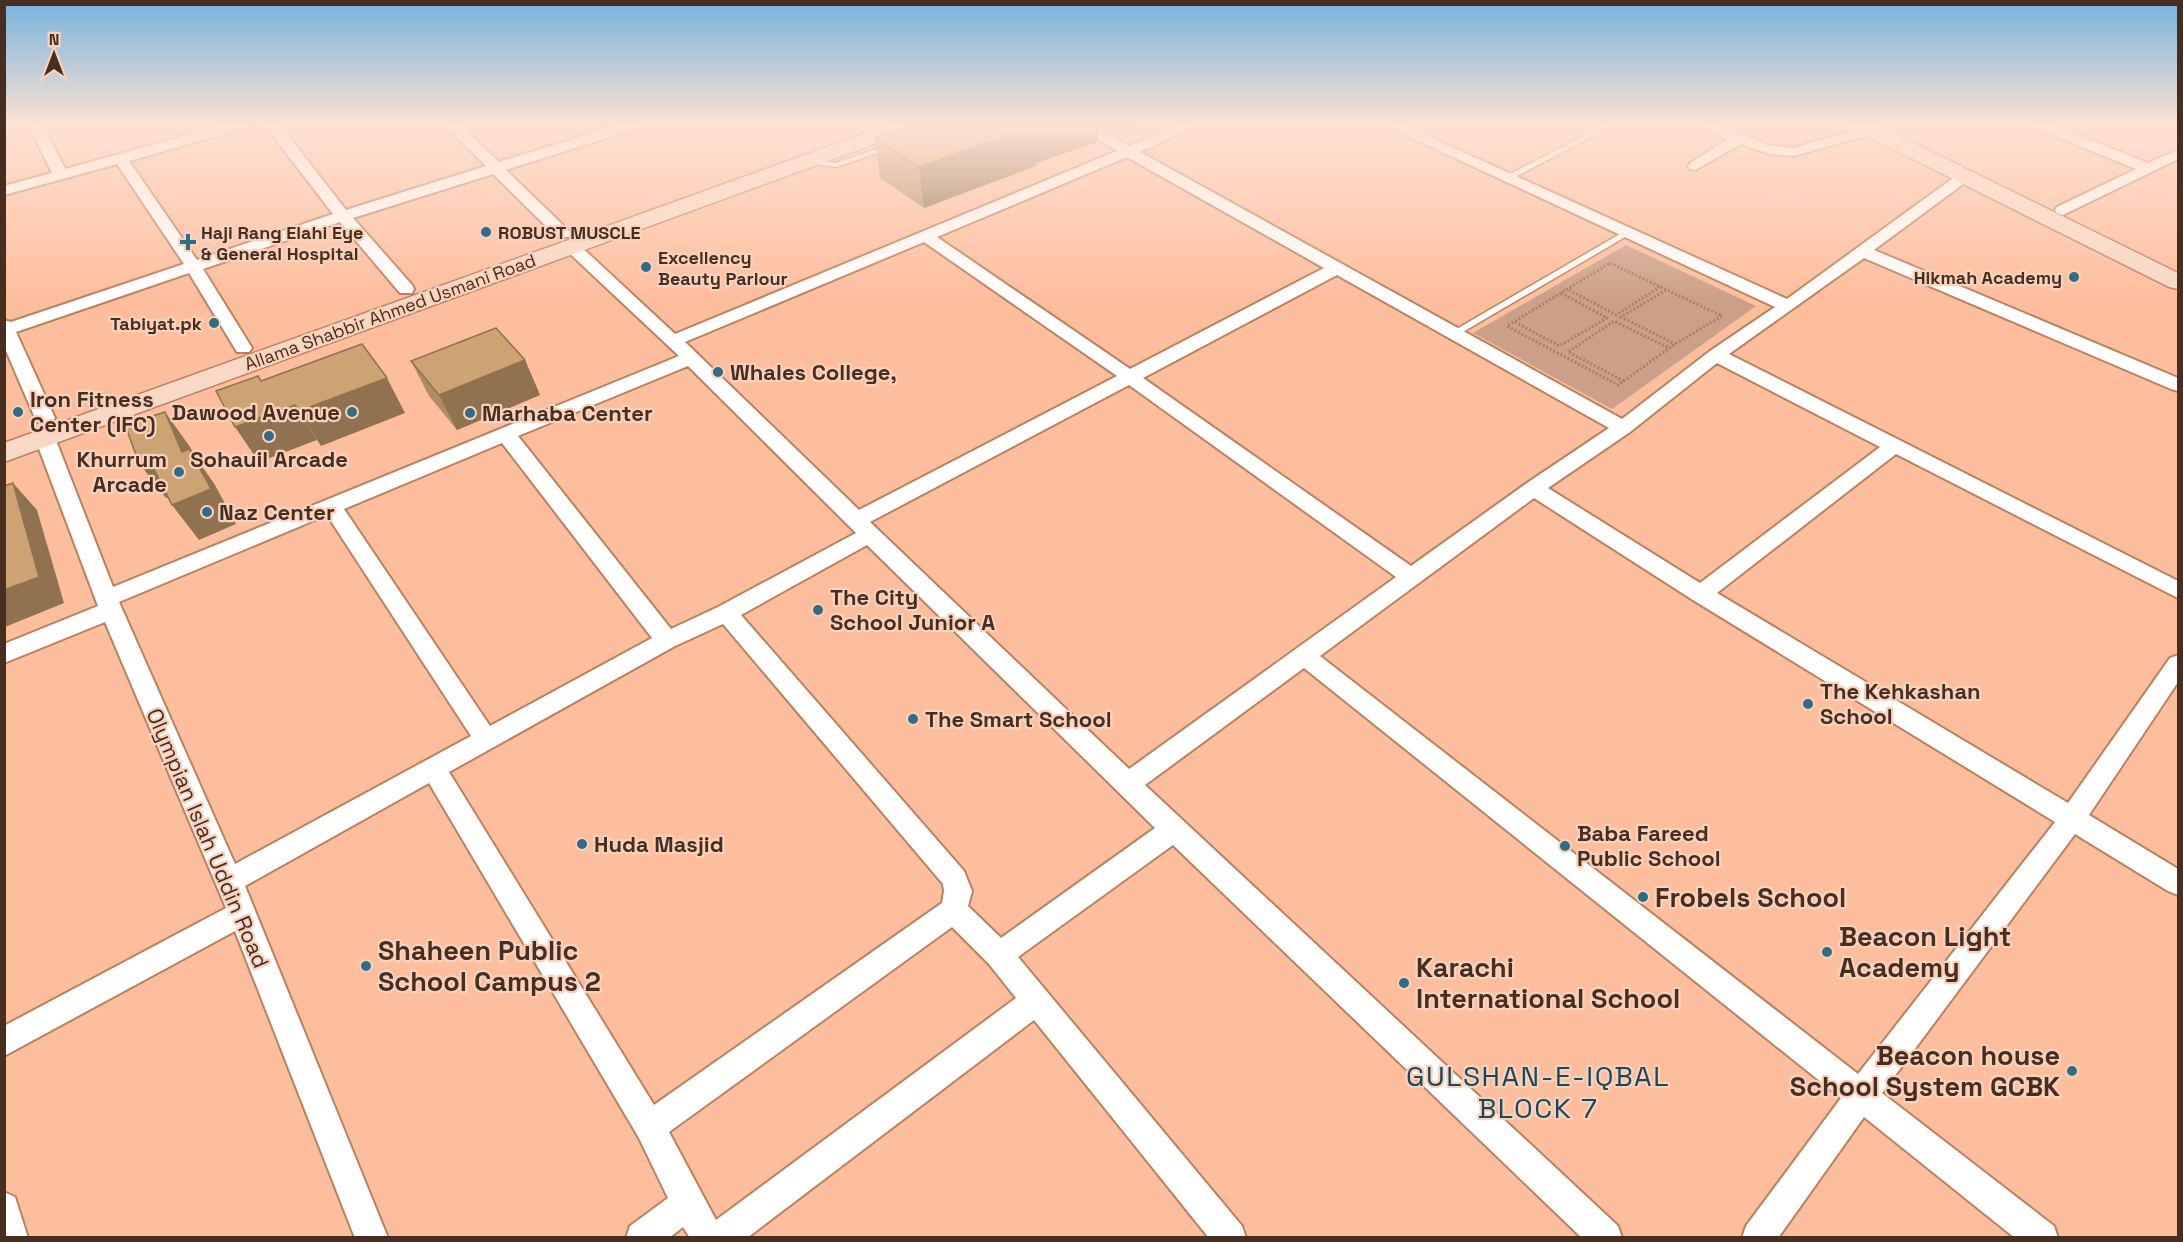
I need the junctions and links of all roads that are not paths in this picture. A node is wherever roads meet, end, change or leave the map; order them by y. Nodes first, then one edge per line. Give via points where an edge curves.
1 (36, 182) edge
2 (136, 182) edge
3 (317, 182) edge
4 (452, 182) edge
5 (510, 182) edge
6 (717, 182) edge
7 (744, 182) edge
8 (1056, 182) edge
9 (1182, 182) edge
10 (1515, 182) edge
11 (1957, 182) edge
12 (1977, 182) edge
13 (1999, 182) edge
14 (2122, 182) edge
15 (4, 191) edge
16 (2063, 210) junction
17 (343, 216) junction
18 (1628, 233) junction
19 (925, 236) junction
20 (567, 240) junction
21 (1863, 251) junction
22 (193, 266) junction
23 (2178, 266) edge
24 (1337, 268) junction
25 (2178, 282) edge
26 (406, 289) junction
27 (1788, 306) junction
28 (5, 328) edge
29 (1453, 334) junction
30 (673, 341) junction
31 (243, 348) junction
32 (1716, 356) junction
33 (691, 358) junction
34 (1130, 376) junction
35 (2178, 385) edge
36 (45, 428) junction
37 (1623, 428) junction
38 (4, 432) edge
39 (505, 433) junction
40 (1895, 445) junction
41 (4, 453) edge
42 (1534, 489) junction
43 (331, 505) junction
44 (863, 528) junction
45 (1412, 578) junction
46 (2178, 590) edge
47 (1701, 594) junction
48 (109, 604) junction
49 (726, 613) junction
50 (667, 640) junction
51 (4, 654) edge
52 (1303, 655) junction
53 (2178, 664) edge
54 (487, 741) junction
55 (434, 770) junction
56 (1129, 783) junction
57 (2072, 819) junction
58 (1174, 828) junction
59 (229, 881) junction
60 (2178, 883) edge
61 (954, 910) junction
62 (241, 914) junction
63 (999, 955) junction
64 (1035, 1002) junction
65 (4, 1041) edge
66 (1862, 1094) junction
67 (650, 1127) junction
68 (688, 1203) junction
69 (4, 1208) edge
70 (12, 1238) edge
71 (372, 1238) edge
72 (642, 1238) edge
73 (708, 1238) edge
74 (719, 1238) edge
75 (1230, 1238) edge
76 (1606, 1238) edge
77 (1758, 1238) edge
78 (2042, 1238) edge

1 - 15 street
2 - 22 street
3 - 17 street
4 - 17 street
5 - 20 street
6 - 20 main road, Allama Shabbir Ahmed Usmani Road
7 - 20 main road, Allama Shabbir Ahmed Usmani Road
8 - 19 street
9 - 24 street
10 - 18 street
11 - 21 street
12 - 25 main road
13 - 16 main road
14 - 16 street
16 - 23 main road
17 - 22 street
17 - 26 street
18 - 27 street
18 - 29 lane
19 - 30 street
19 - 34 street
20 - 26 main road, Allama Shabbir Ahmed Usmani Road
20 - 30 street
20 - 36 main road, Allama Shabbir Ahmed Usmani Road
21 - 27 street
21 - 35 street
22 - 28 street
22 - 31 street
24 - 29 street
24 - 34 street
26 - 31 main road, Allama Shabbir Ahmed Usmani Road
27 - 32 street
28 - 36 street, Olympian Islah Uddin Road
29 - 37 street
30 - 33 street
31 - 36 main road, Allama Shabbir Ahmed Usmani Road
32 - 37 street
32 - 40 street
33 - 39 street
33 - 44 street
34 - 44 street
34 - 45 street
36 - 38 main road, Allama Shabbir Ahmed Usmani Road
36 - 41 main road, Allama Shabbir Ahmed Usmani Road
36 - 48 street, Olympian Islah Uddin Road
37 - 42 street
39 - 43 street
39 - 50 street
40 - 46 street
40 - 47 street
42 - 45 street
42 - 47 street
43 - 48 street
43 - 54 street
44 - 49 street
44 - 56 street
45 - 52 street
47 - 57 street
48 - 51 street
48 - 59 street, Olympian Islah Uddin Road
49 - 50 street
49 - 61 street via 955,879 958,891
50 - 54 street
52 - 56 street
52 - 66 street
53 - 57 street
54 - 55 street
55 - 59 street
55 - 67 street
56 - 58 street
57 - 60 street
57 - 66 street
58 - 63 street
58 - 76 street
59 - 62 street, Olympian Islah Uddin Road
61 - 63 street
61 - 67 street
62 - 65 street
62 - 71 street, Olympian Islah Uddin Road
63 - 64 street
64 - 74 street
64 - 75 street
66 - 77 street
66 - 78 street
67 - 68 street
68 - 72 street
68 - 73 street
69 - 70 street

